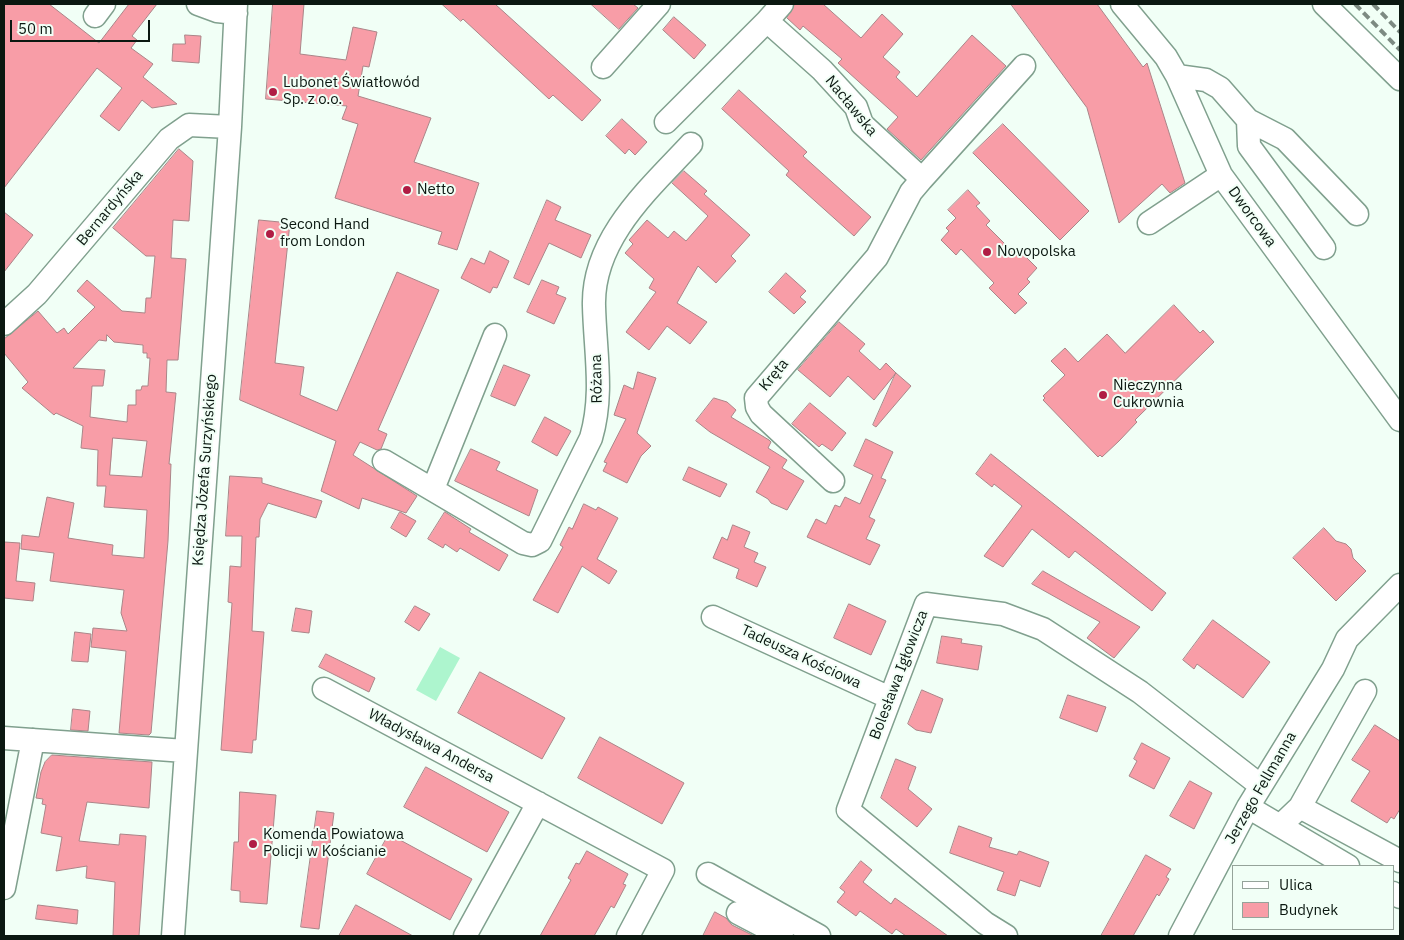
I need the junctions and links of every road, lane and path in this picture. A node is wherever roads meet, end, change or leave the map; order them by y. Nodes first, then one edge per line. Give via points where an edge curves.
1 (198, 4) edge
2 (659, 4) edge
3 (782, 4) edge
4 (1122, 4) edge
5 (1324, 4) edge
6 (236, 8) edge
7 (767, 21) junction
8 (1024, 66) dead end
9 (603, 67) dead end
10 (1177, 76) junction
11 (1400, 79) edge
12 (1248, 120) junction
13 (666, 122) dead end
14 (230, 127) junction
15 (691, 144) dead end
16 (1221, 175) junction
17 (922, 179) junction
18 (1357, 214) dead end
19 (1149, 223) dead end
20 (1324, 248) dead end
21 (4, 324) edge
22 (495, 334) dead end
23 (1400, 420) edge
24 (384, 461) dead end
25 (833, 482) dead end
26 (433, 489) junction
27 (1400, 585) edge
28 (713, 617) dead end
29 (324, 689) dead end
30 (1365, 691) dead end
31 (890, 698) junction
32 (4, 738) edge
33 (33, 740) junction
34 (185, 751) junction
35 (1261, 786) junction
36 (538, 803) junction
37 (1300, 806) junction
38 (1248, 807) junction
39 (1280, 826) junction
40 (1400, 860) edge
41 (1346, 865) edge
42 (708, 874) dead end
43 (4, 888) edge
44 (738, 913) dead end
45 (173, 936) edge
46 (465, 936) edge
47 (628, 936) edge
48 (782, 936) edge
49 (819, 936) edge
50 (1006, 936) edge
51 (1180, 936) edge

1 - 6 street via 217,12
2 - 9 street
3 - 7 street
4 - 10 street, Dworcowa via 1166,57
5 - 11 street
6 - 14 street, Księdza Józefa Surzyńskiego
7 - 13 street
7 - 17 street, Nacławska via 822,70 856,107 862,124
8 - 17 street
10 - 12 street via 1206,80 1220,88
10 - 16 street, Dworcowa
12 - 18 street via 1285,139
12 - 20 street via 1249,146
14 - 21 street, Bernardyńska via 189,125 169,139 37,294
14 - 34 street, Księdza Józefa Surzyńskiego
15 - 26 street, Różana via 634,205 606,250 597,275 593,303 599,400 596,419 591,438 540,541 532,545 523,543
16 - 19 street
16 - 23 street, Dworcowa
17 - 25 street, Kręta via 911,192 876,257 756,398 761,414
22 - 26 street
24 - 26 street, Różana
27 - 35 street, Jerzego Fellmanna via 1347,639 1333,669
28 - 31 street, Tadeusza Kościowa
29 - 36 street, Władysława Andersa
30 - 37 street
31 - 35 street, Bolesława Igłowicza via 926,604 1003,614 1042,629 1140,692
31 - 50 street, Bolesława Igłowicza via 848,810
32 - 33 street
33 - 34 street
33 - 43 street
34 - 45 street, Księdza Józefa Surzyńskiego
35 - 38 street, Jerzego Fellmanna
36 - 46 street
36 - 47 street, Władysława Andersa via 663,870
37 - 39 street
37 - 40 street
38 - 39 street
38 - 51 street, Jerzego Fellmanna
39 - 41 street
42 - 49 street
44 - 48 street

